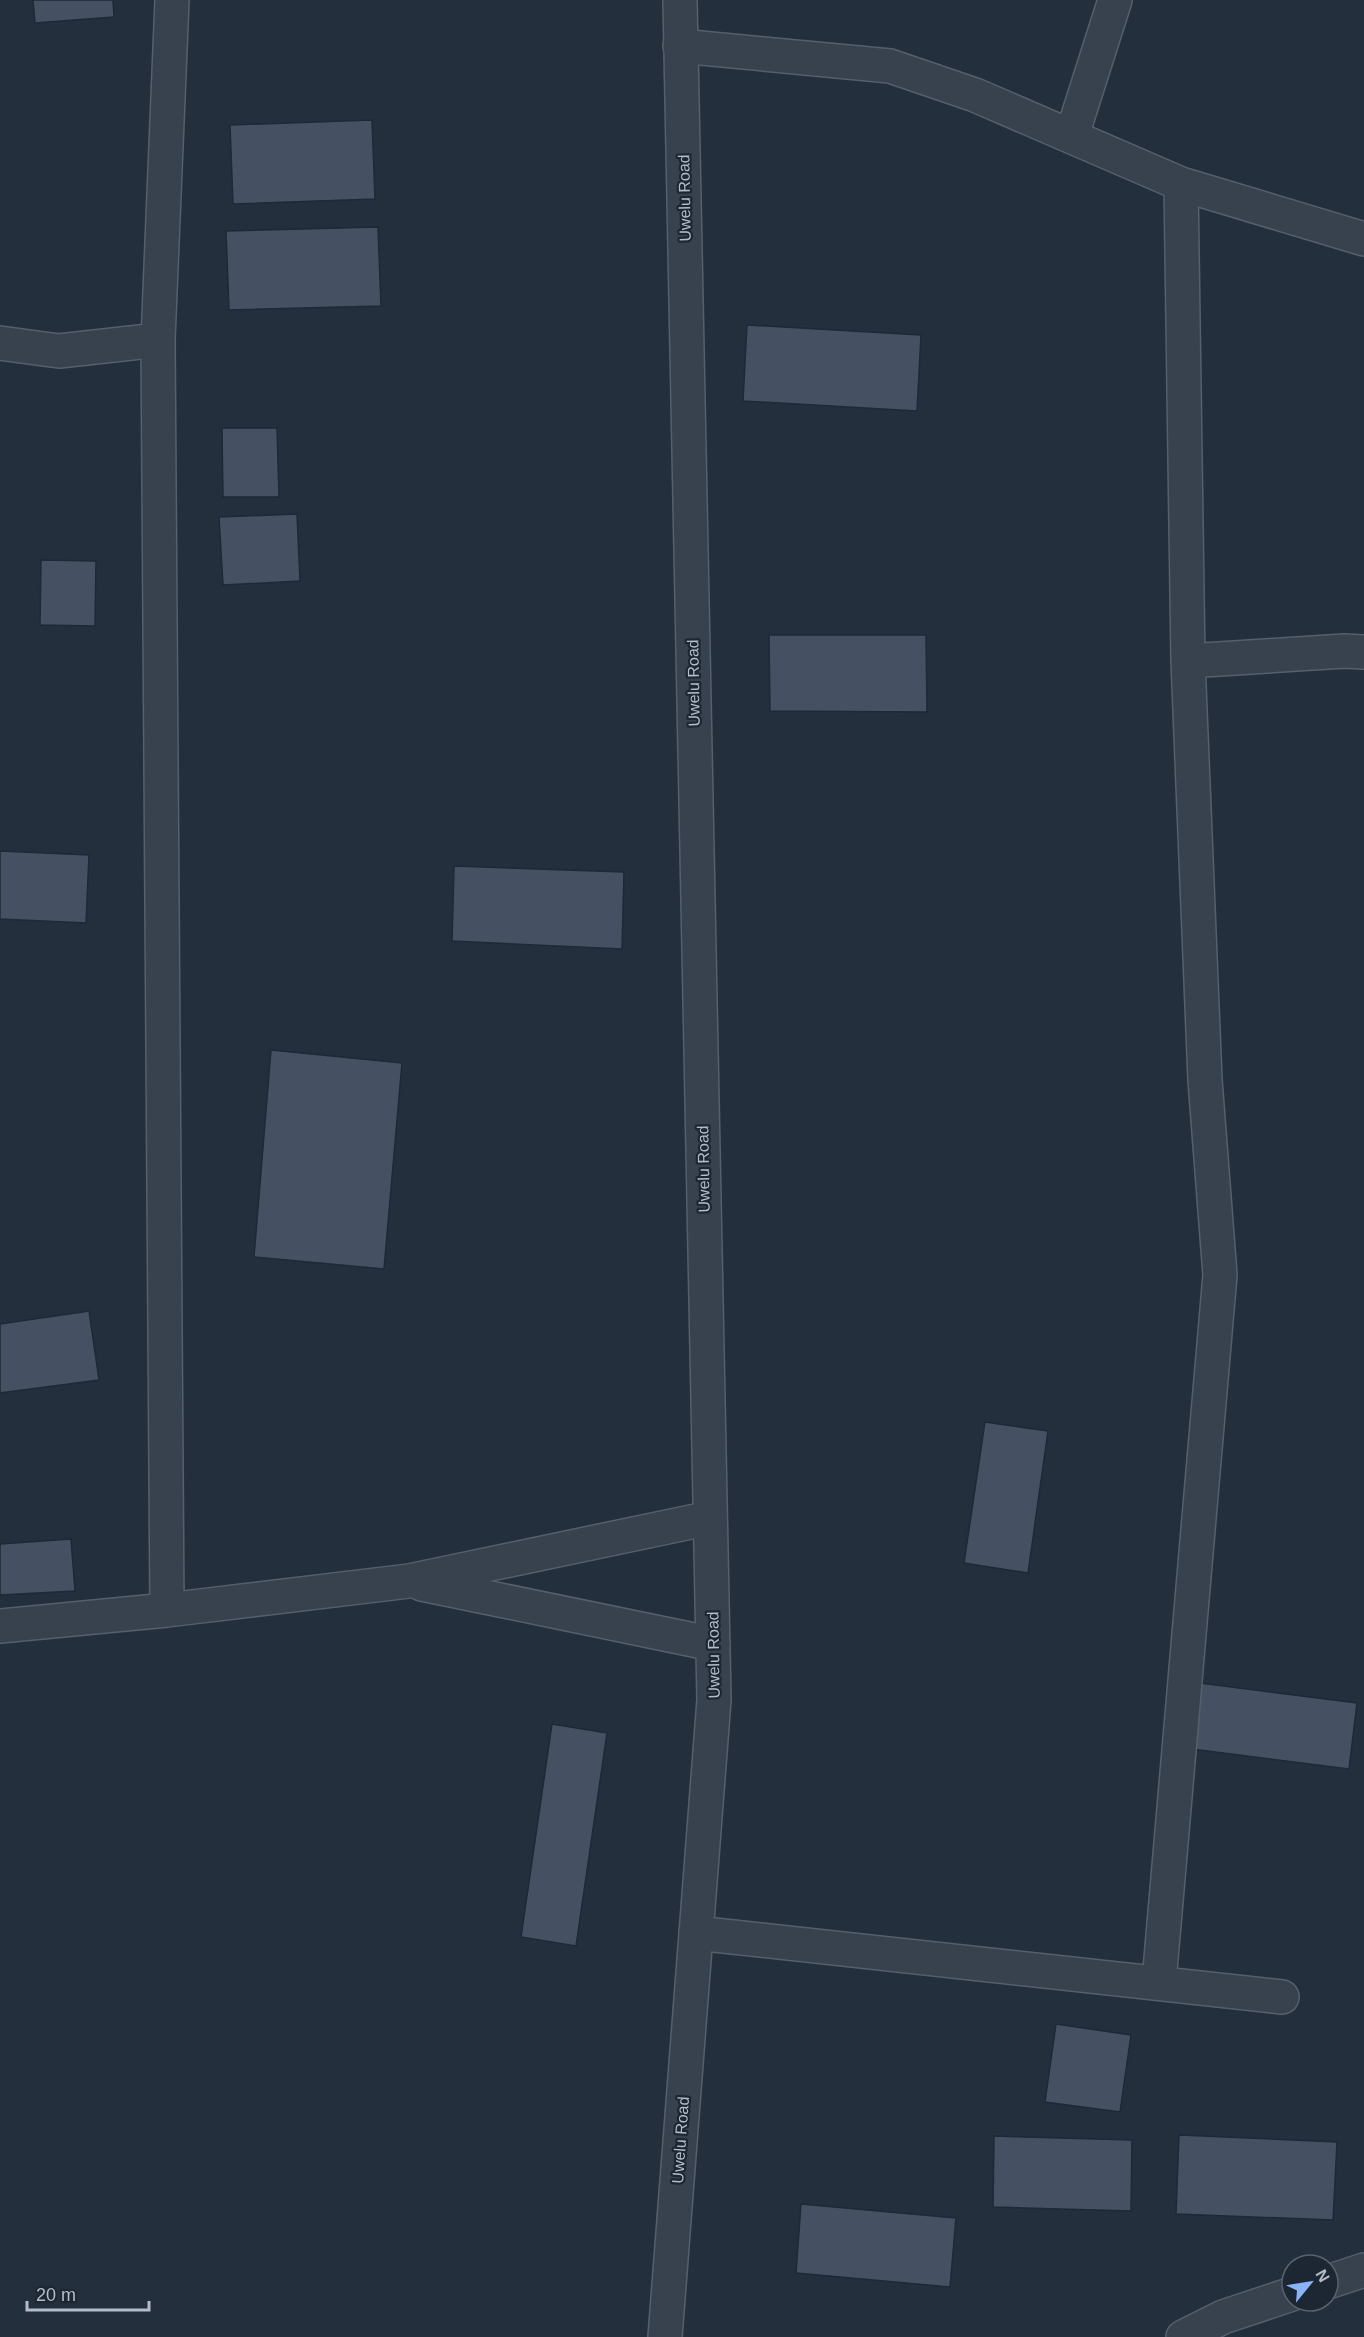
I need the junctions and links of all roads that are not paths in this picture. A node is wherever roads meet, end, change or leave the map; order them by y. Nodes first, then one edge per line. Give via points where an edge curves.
1 (172, 0) edge
2 (680, 0) edge
3 (1115, 0) edge
4 (680, 46) junction
5 (1072, 135) junction
6 (1181, 184) junction
7 (1364, 239) edge
8 (158, 340) junction
9 (0, 343) edge
10 (1364, 652) edge
11 (1188, 662) junction
12 (710, 1518) junction
13 (409, 1581) junction
14 (166, 1610) junction
15 (0, 1626) edge
16 (713, 1644) junction
17 (696, 1933) junction
18 (1160, 1982) junction
19 (1282, 1998) dead end
20 (1364, 2270) edge
21 (1340, 2278) edge
22 (1280, 2298) edge
23 (665, 2337) edge
24 (1183, 2337) edge

1 - 8 street
2 - 4 street, Uwelu Road
3 - 5 street
4 - 5 street via 890,66 975,95
4 - 12 street, Uwelu Road
5 - 6 street
6 - 7 street
6 - 11 street
8 - 9 street via 59,351
8 - 14 street
10 - 11 street
11 - 18 street via 1205,1080 1220,1275
12 - 13 street
12 - 16 street, Uwelu Road
13 - 14 street
13 - 16 street
14 - 15 street
16 - 17 street, Uwelu Road via 714,1700
17 - 18 street
17 - 23 street, Uwelu Road
18 - 19 street
20 - 21 street
22 - 24 street via 1223,2317

